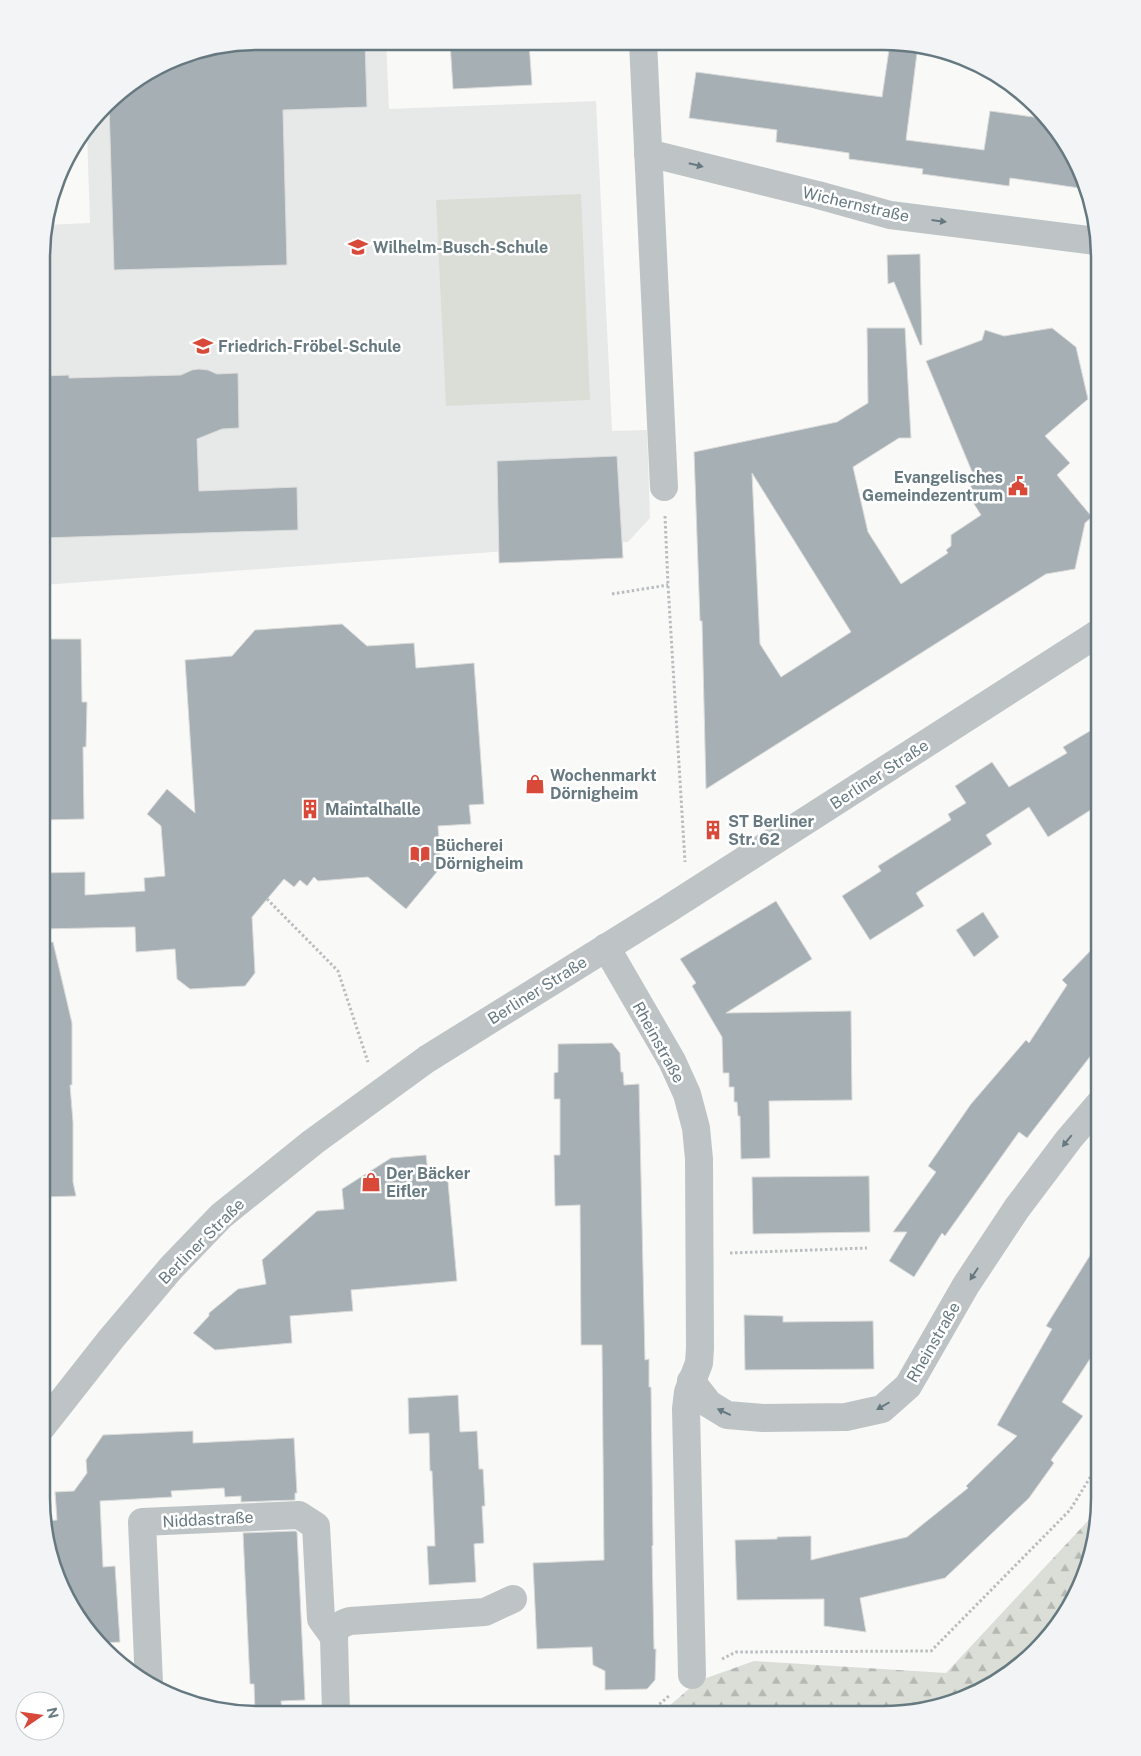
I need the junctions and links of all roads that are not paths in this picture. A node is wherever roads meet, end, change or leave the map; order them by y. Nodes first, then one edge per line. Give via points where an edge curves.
1 (643, 50) edge
2 (648, 153) junction
3 (1090, 240) edge
4 (664, 487) road end
5 (1091, 638) edge
6 (606, 947) junction
7 (1091, 1113) edge
8 (691, 1380) junction
9 (50, 1417) edge
10 (513, 1599) dead end
11 (334, 1638) junction
12 (149, 1675) edge
13 (692, 1675) road end
14 (336, 1706) edge

1 - 2 street
2 -> 3 street, Wichernstraße via 890,215
2 - 4 street
5 - 6 street, Berliner Straße
6 - 8 street, Rheinstraße via 672,1061 687,1094 696,1128 700,1348
6 - 9 street, Berliner Straße via 427,1059 313,1142 221,1216 148,1294
7 -> 8 street, Rheinstraße via 1017,1208 966,1285 908,1386 882,1408 846,1417 727,1415 709,1404
8 - 13 street, Rheinstraße via 686,1408
10 - 11 street via 484,1612 350,1621 336,1629
11 - 12 street, Niddastraße via 321,1620 316,1526 299,1515 142,1522
11 - 14 street

